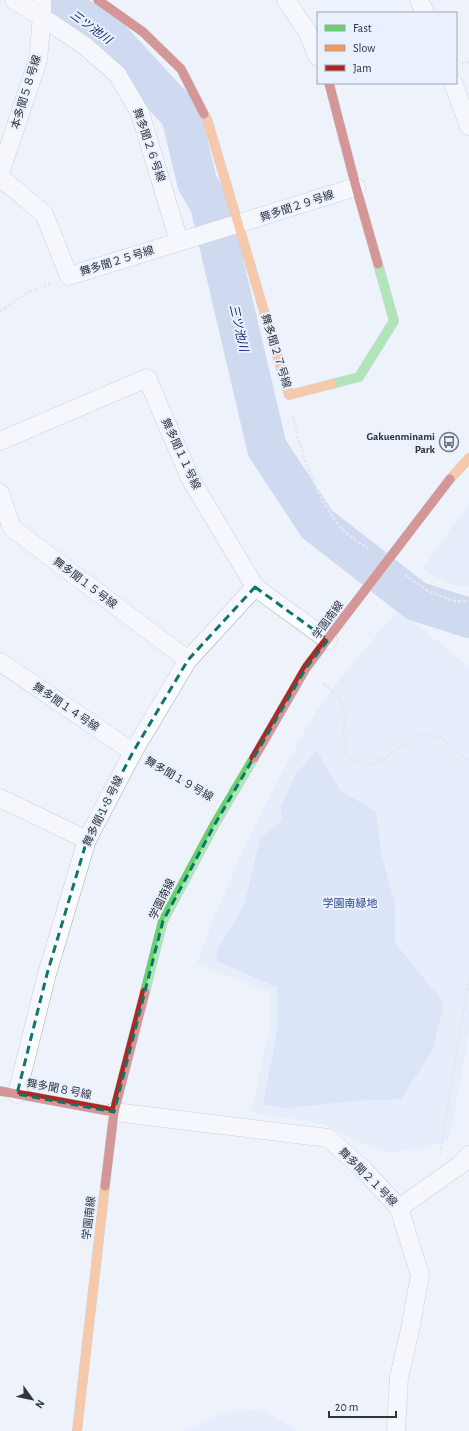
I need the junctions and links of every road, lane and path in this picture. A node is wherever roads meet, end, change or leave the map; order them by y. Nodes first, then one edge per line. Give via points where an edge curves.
1 (14, 0) edge
2 (98, 0) edge
3 (286, 0) edge
4 (419, 0) edge
5 (42, 8) edge
6 (425, 12) edge
7 (317, 55) edge
8 (329, 84) edge
9 (452, 84) edge
10 (469, 126) edge
11 (0, 173) edge
12 (0, 177) edge
13 (356, 187) junction
14 (238, 224) junction
15 (179, 241) junction
16 (69, 276) junction
17 (0, 311) edge
18 (289, 395) junction
19 (0, 440) edge
20 (469, 458) edge
21 (0, 493) edge
22 (342, 530) dead end
23 (255, 588) junction
24 (328, 640) junction
25 (188, 660) junction
26 (0, 662) edge
27 (306, 668) junction
28 (133, 752) junction
29 (469, 761) edge
30 (0, 798) edge
31 (226, 806) junction
32 (87, 840) junction
33 (469, 977) edge
34 (9, 1093) edge
35 (114, 1112) junction
36 (469, 1155) edge
37 (435, 1182) junction
38 (399, 1208) junction
39 (77, 1431) edge
40 (396, 1431) edge

1 - 5 street
2 - 14 street, 舞多聞２７号線 via 144,32 181,69 207,120
3 - 7 street via 307,31
4 - 6 street
5 - 11 street, 本多聞５８号線 via 38,60
5 - 15 street, 舞多聞２６号線 via 117,74 140,113
8 - 13 street, 舞多聞２７号線
9 - 10 street
12 - 16 street, 舞多聞２５号線 via 44,214
13 - 14 street, 舞多聞２９号線
13 - 18 street, 舞多聞２７号線 via 394,321 359,377
14 - 15 street, 舞多聞２５号線
14 - 18 street, 舞多聞２７号線
15 - 16 street, 舞多聞２５号線
16 - 17 path via 27,293
18 - 22 path via 297,435 308,467 324,502
19 - 23 street, 舞多聞１１号線 via 147,378 191,480
20 - 24 street, 学園南線, bridge via 450,479
21 - 25 street, 舞多聞１５号線 via 12,528
23 - 24 street, 舞多聞１１号線
23 - 25 street, 舞多聞１８号線
24 - 27 street, 学園南線
25 - 28 street, 舞多聞１８号線
26 - 28 street, 舞多聞１４号線
27 - 29 path via 337,695 343,708 346,715 344,743 347,757 368,765 383,759 419,734 441,736
27 - 31 street, 学園南線
28 - 31 path, 舞多聞１９号線
28 - 32 street, 舞多聞１８号線
30 - 32 street
31 - 35 street, 学園南線 via 162,921
32 - 34 street, 舞多聞１８号線
33 - 37 path
34 - 35 street, 舞多聞８号線
35 - 38 street, 舞多聞２１号線 via 328,1138 364,1170
35 - 39 street, 学園南線
36 - 37 street via 460,1165
37 - 38 street
38 - 40 street, 舞多聞２１号線 via 420,1275 399,1377

